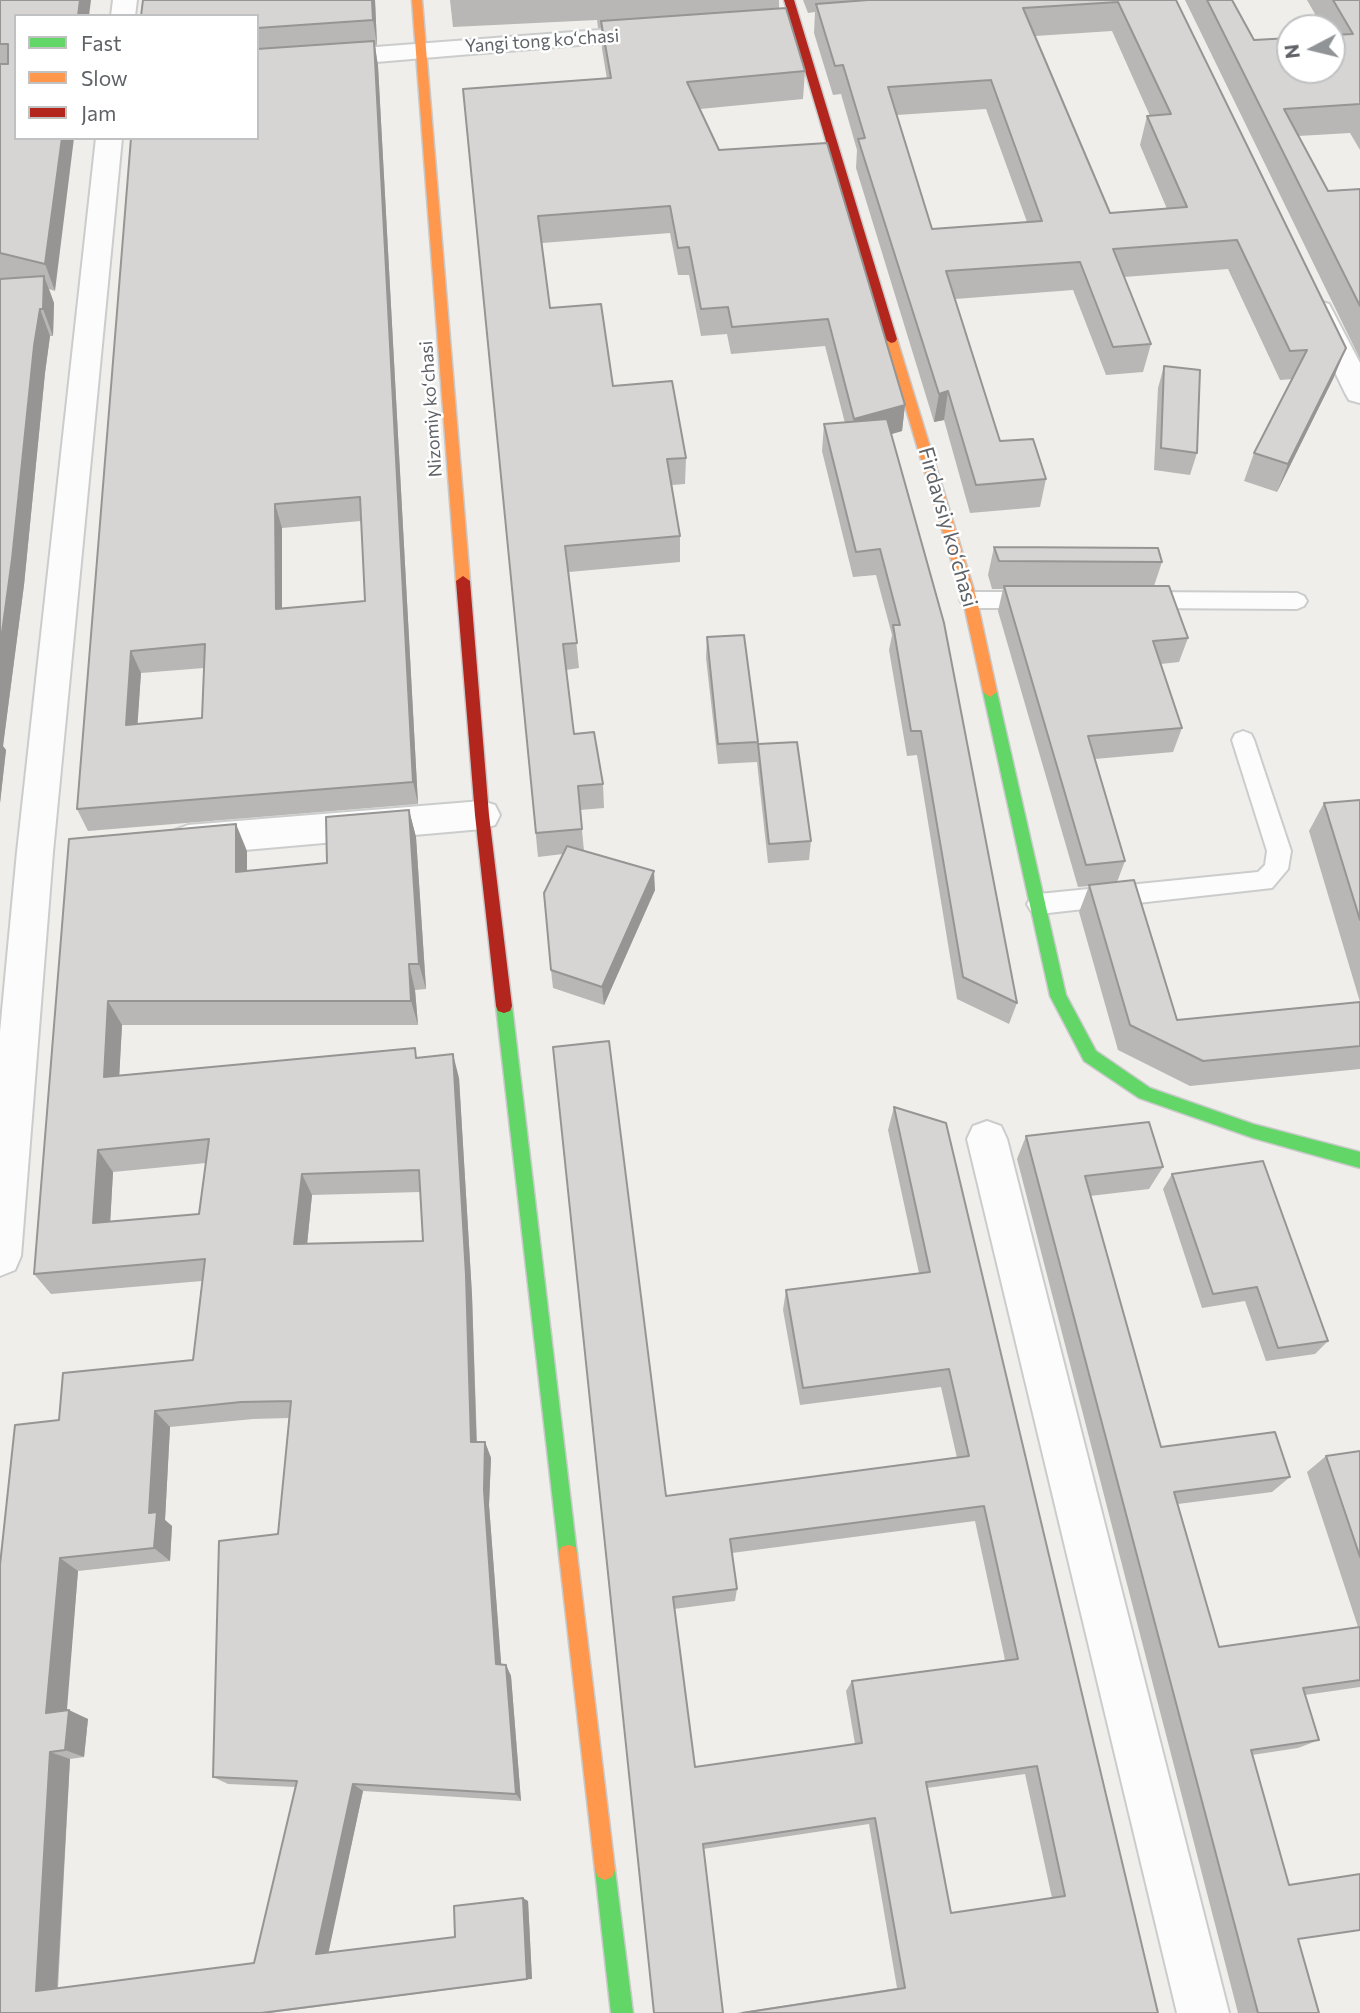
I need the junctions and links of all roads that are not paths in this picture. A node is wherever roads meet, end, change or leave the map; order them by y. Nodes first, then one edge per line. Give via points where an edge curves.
1 (417, 0) edge
2 (792, 11) edge
3 (824, 20) edge
4 (768, 24) edge
5 (672, 32) edge
6 (423, 50) junction
7 (259, 64) edge
8 (109, 140) edge
9 (1310, 290) edge
10 (1360, 393) edge
11 (970, 600) junction
12 (1052, 600) edge
13 (1120, 600) edge
14 (1297, 601) dead end
15 (1243, 740) dead end
16 (482, 815) junction
17 (157, 842) edge
18 (1039, 904) junction
19 (987, 1139) dead end
20 (1360, 1160) edge
21 (0, 1256) edge
22 (622, 2013) edge
23 (1203, 2013) edge

1 - 6 street, Nizomiy koʻchasi
2 - 3 street
2 - 4 street
2 - 11 street, Firdavsiy koʻchasi
5 - 6 street, Yangi tong koʻchasi
6 - 7 street, Yangi tong koʻchasi
6 - 16 street, Nizomiy koʻchasi
8 - 21 street via 49,851
9 - 10 street
11 - 12 lane
11 - 18 street, Firdavsiy koʻchasi
13 - 14 lane
15 - 18 lane via 1279,851 1276,869 1264,881
16 - 17 street
16 - 22 street, Nizomiy koʻchasi
18 - 20 street, Firdavsiy koʻchasi via 1058,996 1090,1056 1145,1093 1252,1131
19 - 23 street

